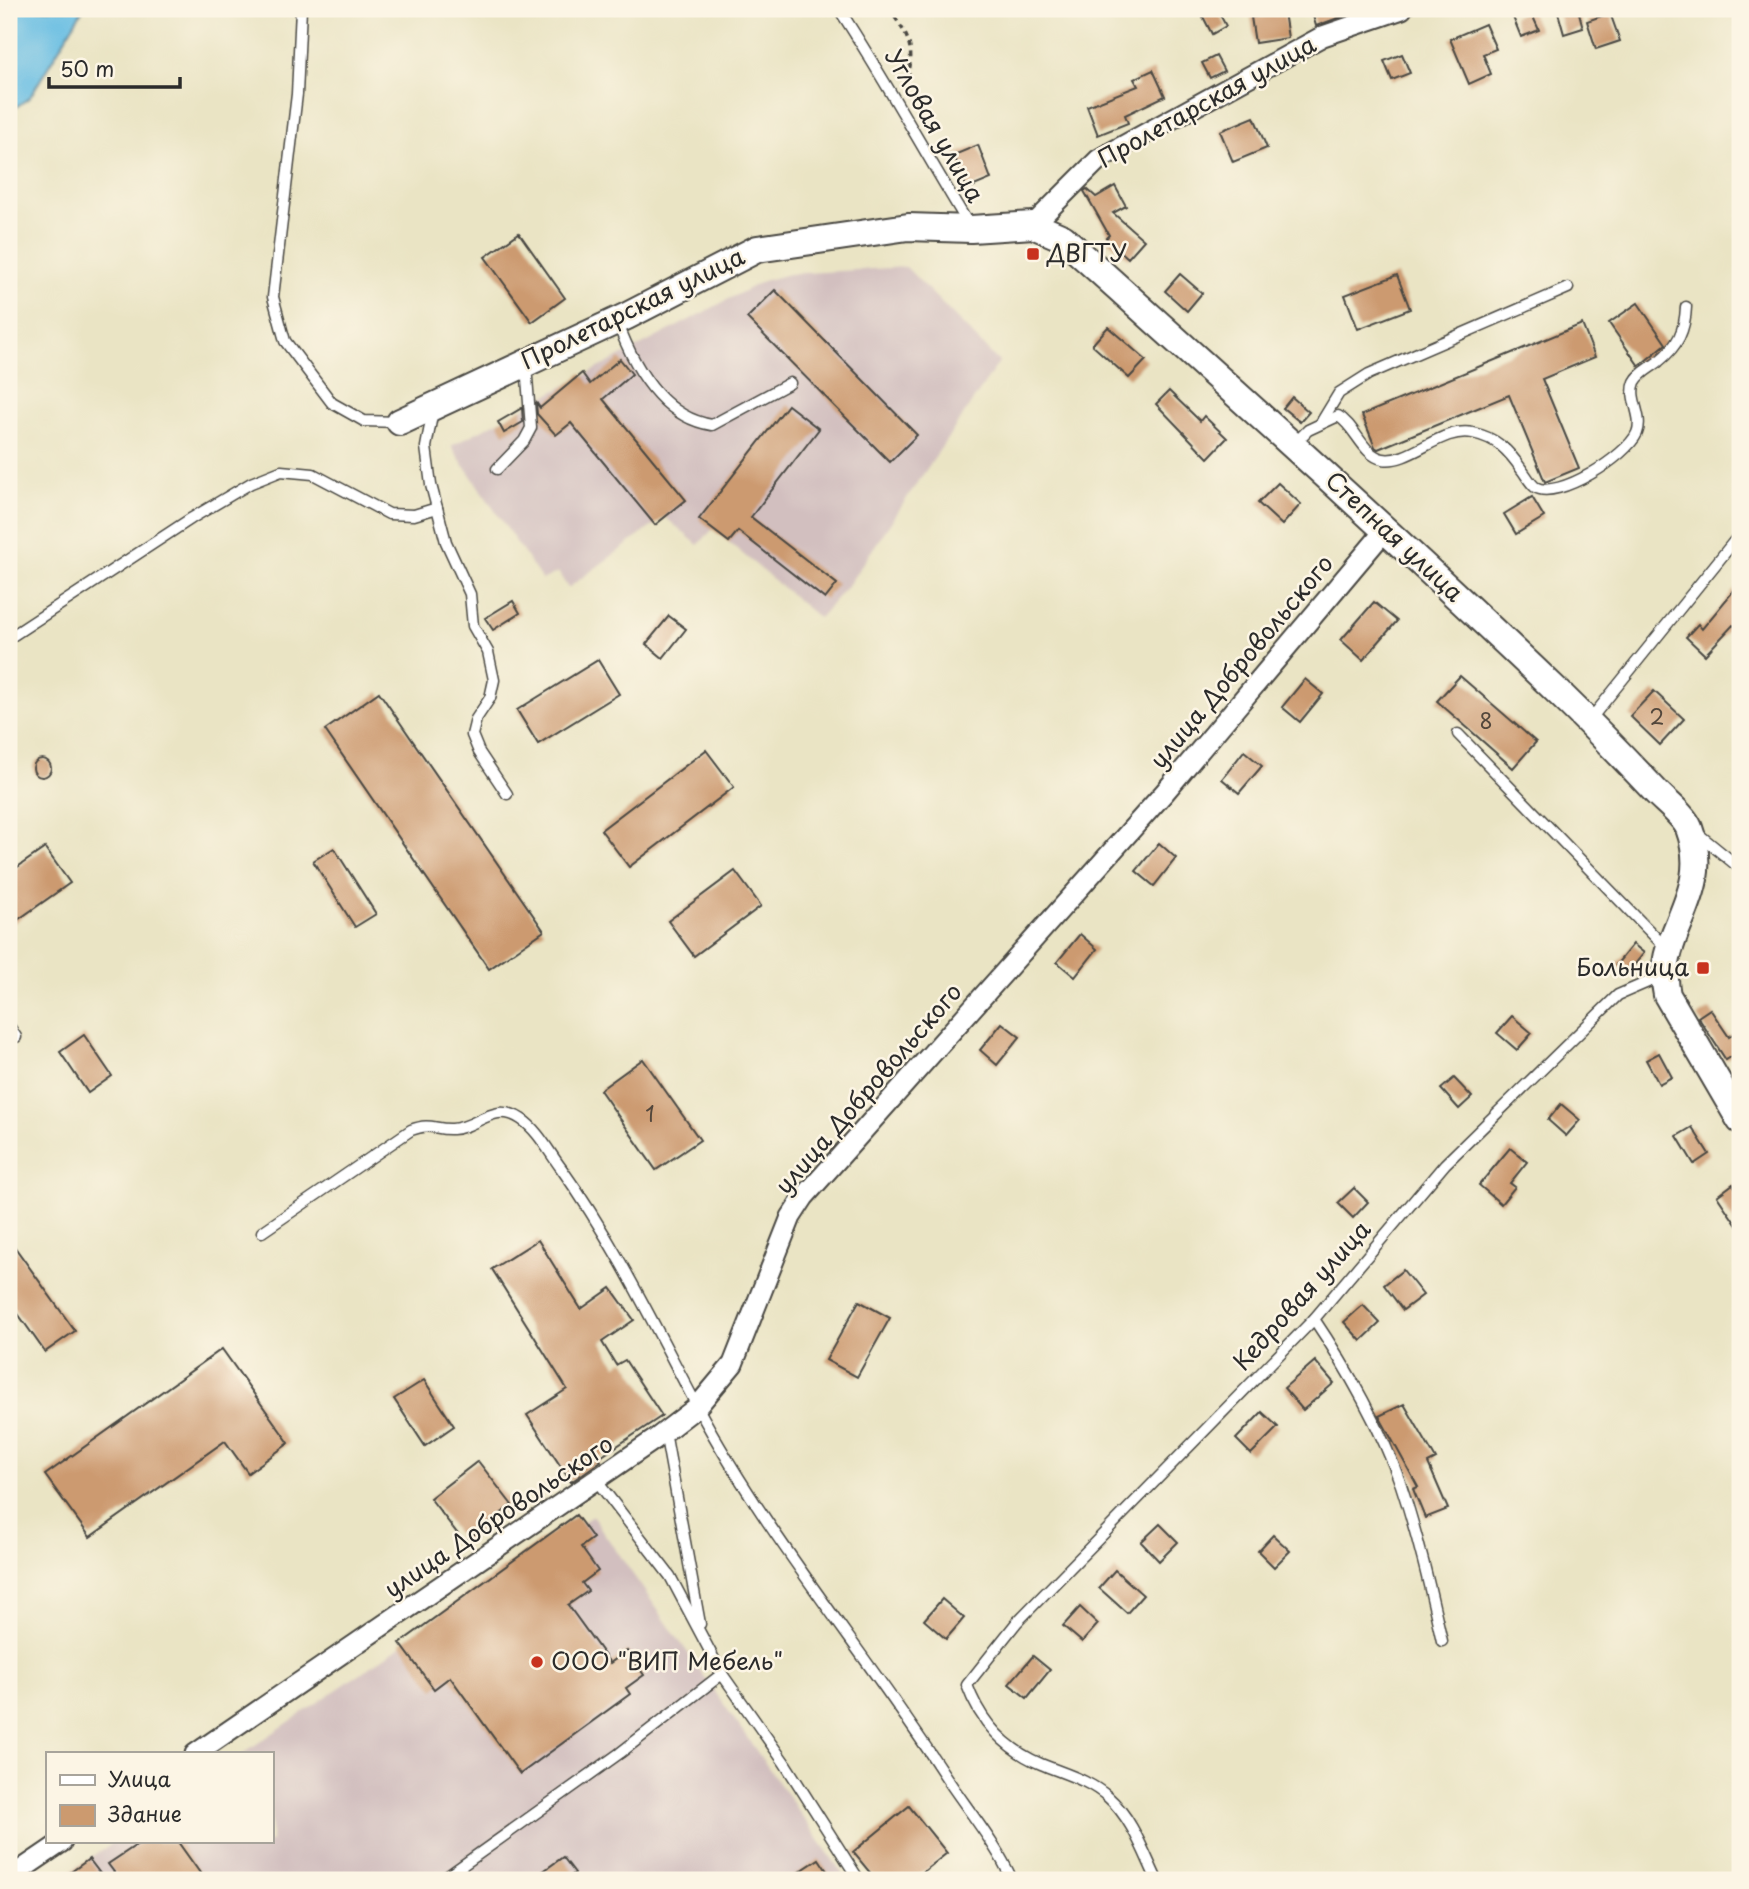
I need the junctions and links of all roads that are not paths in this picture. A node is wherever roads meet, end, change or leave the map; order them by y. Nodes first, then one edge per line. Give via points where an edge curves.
1 (301, 9) edge
2 (839, 9) edge
3 (1402, 9) edge
4 (1033, 225) junction
5 (971, 229) junction
6 (1568, 288) dead end
7 (1686, 307) dead end
8 (616, 321) junction
9 (526, 361) junction
10 (790, 383) dead end
11 (433, 406) junction
12 (400, 422) joint
13 (1321, 422) junction
14 (1293, 444) junction
15 (497, 469) dead end
16 (437, 508) junction
17 (1387, 528) junction
18 (1740, 534) edge
19 (9, 638) edge
20 (1589, 722) junction
21 (1458, 734) dead end
22 (507, 794) dead end
23 (1688, 825) junction
24 (1740, 868) edge
25 (1666, 963) junction
26 (9, 1026) edge
27 (16, 1037) dead end
28 (1740, 1120) edge
29 (262, 1232) dead end
30 (1314, 1319) junction
31 (697, 1407) junction
32 (665, 1432) junction
33 (596, 1480) junction
34 (702, 1636) junction
35 (1442, 1641) dead end
36 (722, 1674) junction
37 (198, 1752) edge
38 (61, 1843) edge
39 (18, 1876) edge
40 (442, 1880) edge
41 (859, 1880) edge
42 (1012, 1880) edge
43 (1157, 1880) edge

1 - 12 lane via 297,94 273,297 285,341 332,402 364,421
2 - 5 lane, Угловая улица
3 - 4 street, Пролетарская улица via 1324,36 1099,159
4 - 5 street, Пролетарская улица
4 - 14 street, Степная улица via 1063,238
5 - 8 street, Пролетарская улица via 908,228 757,249
6 - 13 lane via 1369,373 1339,393
7 - 13 lane via 1685,329 1661,360 1636,380 1632,394 1638,431 1628,447 1608,464 1558,489 1533,486 1508,450 1490,437 1469,432 1441,438 1393,459 1381,459 1347,421 1338,416
8 - 9 street, Пролетарская улица
8 - 10 lane via 629,354 657,393 699,423 712,425
9 - 11 street, Пролетарская улица
9 - 15 lane via 531,428
11 - 12 street, Пролетарская улица
11 - 16 lane via 426,447
13 - 14 lane
14 - 17 street, Степная улица
16 - 19 lane via 414,515 389,514 313,474 281,471 192,518
16 - 22 lane via 446,542 470,594 473,626 488,652 494,680 472,735
17 - 20 street, Степная улица
17 - 31 street, улица Добровольского via 1164,793 804,1197 790,1217 733,1364
18 - 20 lane
20 - 23 street, Степная улица
21 - 25 lane
23 - 24 lane, Степная улица
23 - 25 street via 1697,858 1693,893
25 - 28 street via 1667,995
25 - 30 lane, Кедровая улица via 1618,995 1577,1031 1445,1164
26 - 27 lane
29 - 31 lane via 411,1130 424,1125 450,1130 506,1112 535,1132 575,1187 628,1275
30 - 35 lane via 1347,1368 1400,1482
30 - 43 lane, Кедровая улица via 1017,1622 967,1685 975,1708 1002,1741 1109,1798 1132,1829
31 - 32 street, улица Добровольского
31 - 42 lane via 727,1461 919,1735
32 - 33 street, улица Добровольского
32 - 34 lane
33 - 34 lane via 670,1576
33 - 37 street, улица Добровольского
34 - 36 lane
36 - 40 lane
36 - 41 lane
38 - 39 street

